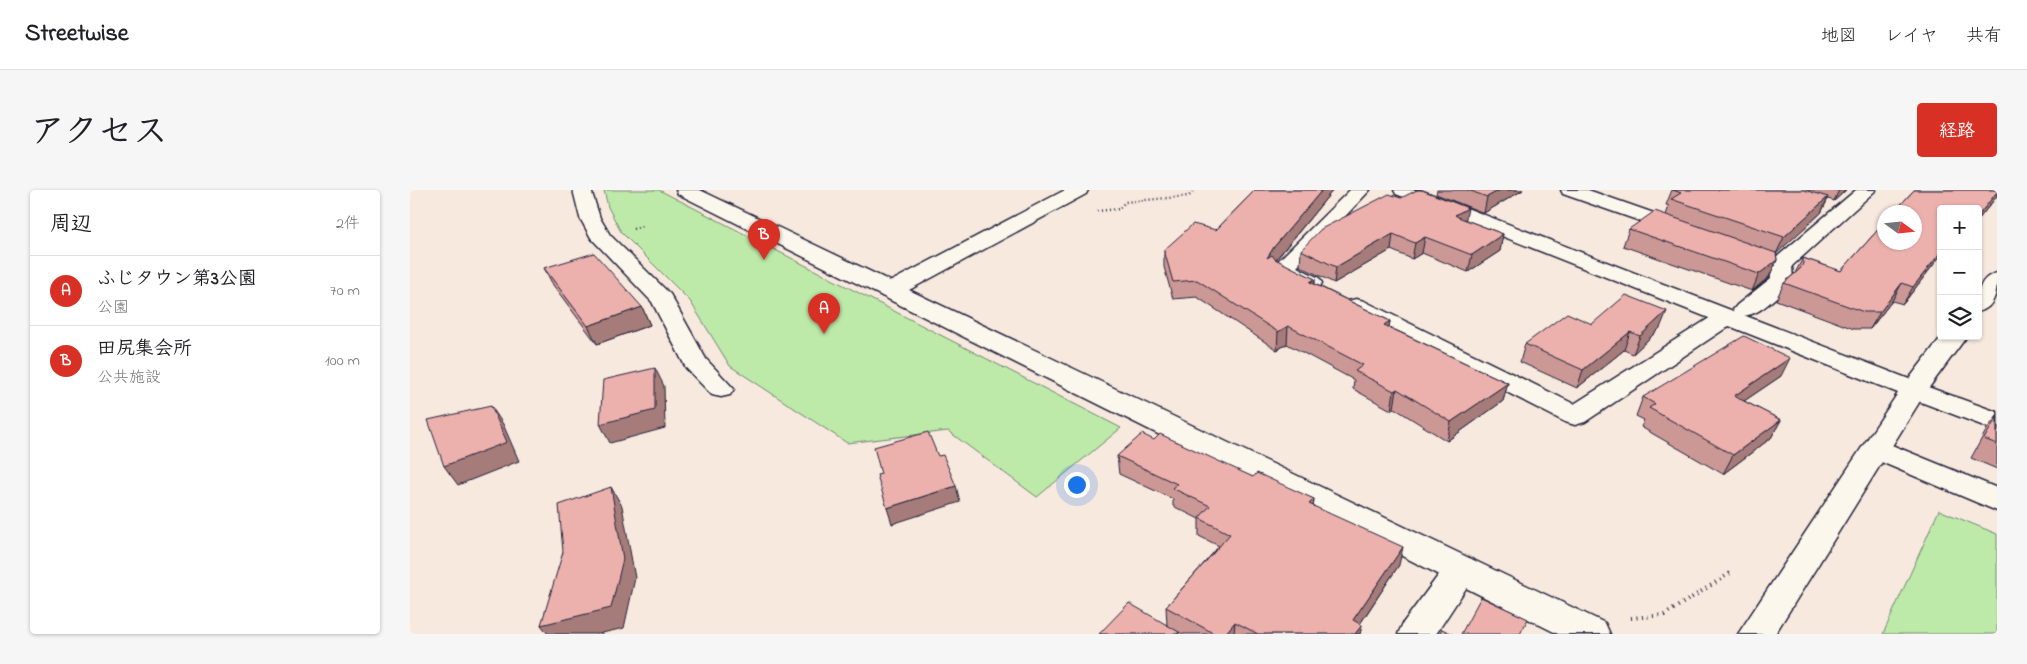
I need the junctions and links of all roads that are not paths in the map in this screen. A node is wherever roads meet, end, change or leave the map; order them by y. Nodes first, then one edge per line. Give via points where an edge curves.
1 (582, 190) edge
2 (685, 190) edge
3 (1079, 190) edge
4 (1361, 190) edge
5 (1403, 190) edge
6 (1570, 190) edge
7 (1867, 190) edge
8 (1698, 235) edge
9 (1726, 245) edge
10 (1781, 264) junction
11 (1997, 280) edge
12 (890, 291) junction
13 (1982, 300) edge
14 (1736, 313) junction
15 (1952, 340) edge
16 (721, 389) dead end
17 (1914, 390) junction
18 (1997, 422) edge
19 (1877, 449) junction
20 (1997, 500) edge
21 (1461, 570) junction
22 (1416, 634) edge
23 (1592, 634) edge
24 (1756, 634) edge

1 - 16 street via 590,218 601,238 662,299 695,363
2 - 12 street
3 - 12 street
4 - 14 street via 1283,269 1575,416
5 - 14 street
6 - 8 street
7 - 10 street via 1833,209
9 - 10 street
10 - 14 street via 1782,280
11 - 13 street
12 - 21 street
14 - 17 street
15 - 17 street
17 - 18 street
17 - 19 street
19 - 20 street
19 - 24 street
21 - 22 street
21 - 23 street

